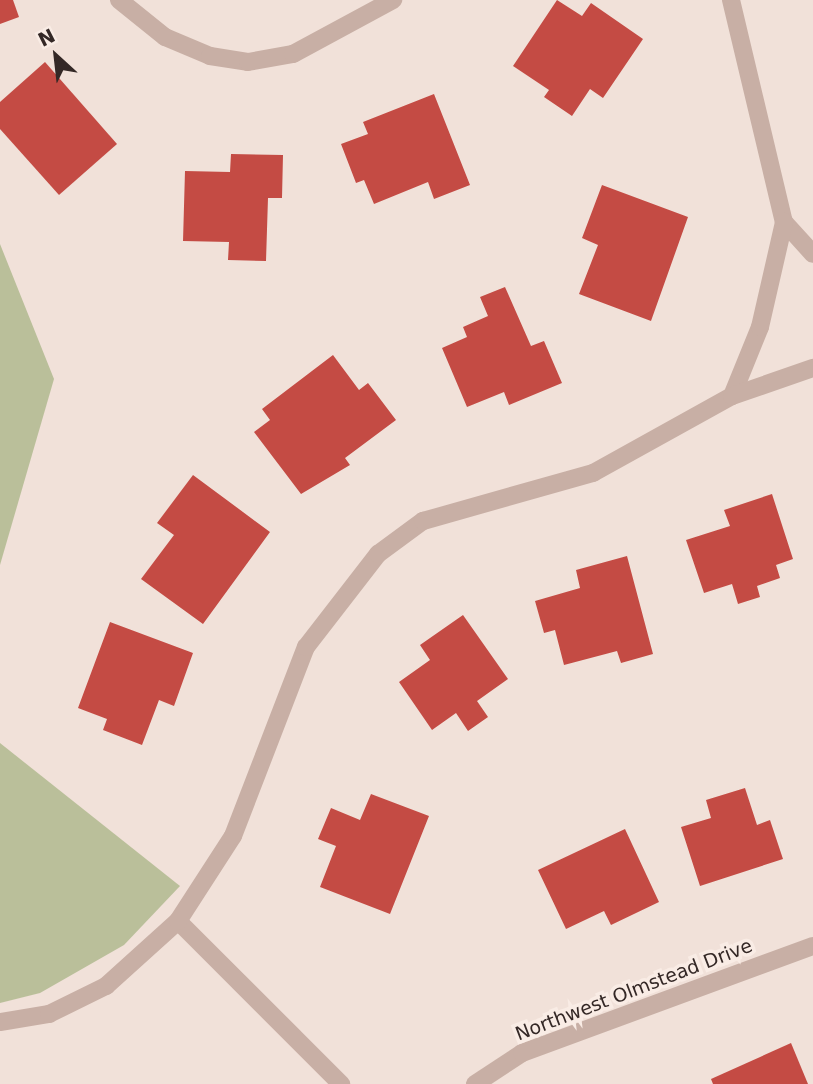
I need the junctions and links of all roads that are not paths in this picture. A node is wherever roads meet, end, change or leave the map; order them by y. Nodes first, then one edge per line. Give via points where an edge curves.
1 (119, 0) edge
2 (393, 0) edge
3 (731, 0) edge
4 (784, 222) junction
5 (813, 254) edge
6 (813, 368) edge
7 (732, 396) junction
8 (178, 921) junction
9 (813, 946) edge
10 (0, 1022) edge
11 (341, 1084) edge
12 (475, 1084) edge

1 - 2 street via 165,37 210,56 248,62 293,54
3 - 4 street
4 - 5 street
4 - 7 street via 760,327
6 - 7 street
7 - 8 street via 593,473 423,521 378,554 306,647 233,836
8 - 10 street via 106,986 49,1014
8 - 11 street
9 - 12 street, Northwest Olmstead Drive via 522,1053

